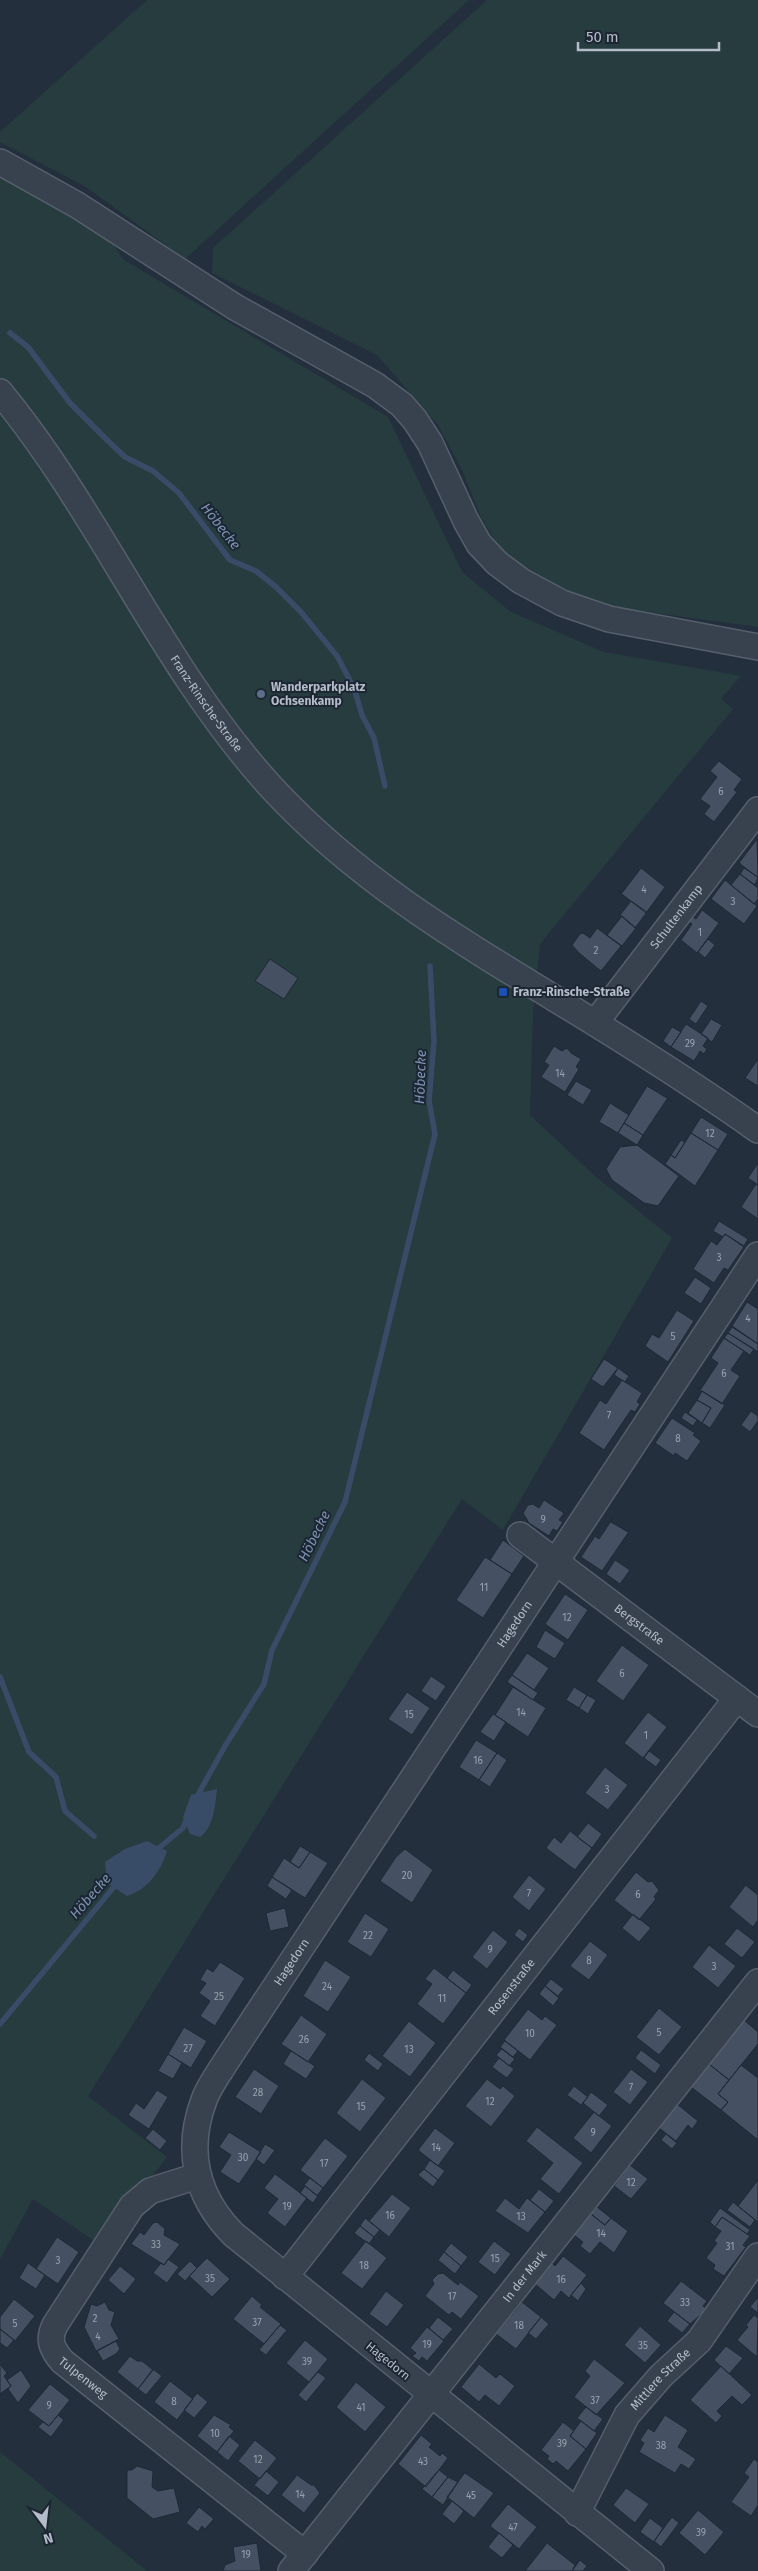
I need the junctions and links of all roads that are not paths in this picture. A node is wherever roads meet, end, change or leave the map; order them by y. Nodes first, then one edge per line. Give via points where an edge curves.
1 (0, 162) edge
2 (0, 392) edge
3 (758, 647) edge
4 (758, 810) edge
5 (594, 1023) junction
6 (758, 1130) edge
7 (758, 1255) edge
8 (520, 1535) dead end
9 (555, 1561) junction
10 (737, 1698) junction
11 (758, 1714) edge
12 (758, 1982) edge
13 (197, 2176) junction
14 (758, 2256) edge
15 (285, 2277) junction
16 (430, 2395) junction
17 (577, 2513) junction
18 (298, 2562) edge
19 (651, 2571) edge

1 - 3 street via 77,206 235,307 375,385 402,405 426,437 479,544 521,581 562,603 610,619
2 - 5 street, Franz-Rinsche-Straße via 22,419 89,519 159,634 215,716 272,788 320,836 399,901
4 - 5 street, Schultenkamp
5 - 6 street, Franz-Rinsche-Straße
7 - 9 street, Hagedorn
8 - 9 street, Bergstraße
9 - 10 street, Bergstraße
9 - 13 street, Hagedorn via 215,2080 204,2099 198,2121 195,2148
10 - 11 street, Bergstraße
10 - 15 street, Rosenstraße
12 - 16 street, In der Mark
13 - 15 street, Hagedorn via 222,2223
13 - 18 street, Tulpenweg via 150,2191 132,2206 55,2324 51,2334 52,2348 62,2361
14 - 17 street, Mittlere Straße via 700,2341 661,2376 627,2415
15 - 16 street, Hagedorn
16 - 17 street, Hagedorn
16 - 18 street, In der Mark
17 - 19 street, Hagedorn

